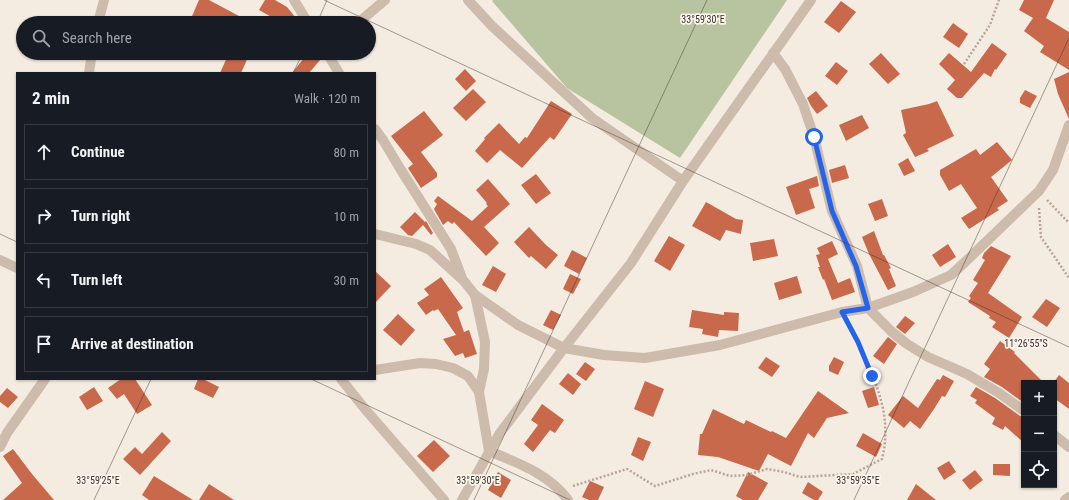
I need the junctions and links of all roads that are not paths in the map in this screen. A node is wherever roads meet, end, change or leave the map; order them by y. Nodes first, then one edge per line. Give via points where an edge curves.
1 (104, 0) edge
2 (294, 0) edge
3 (385, 0) edge
4 (468, 0) edge
5 (811, 0) edge
6 (100, 16) edge
7 (304, 16) edge
8 (366, 16) edge
9 (773, 53) junction
10 (91, 60) edge
11 (331, 60) edge
12 (88, 72) edge
13 (338, 72) edge
14 (1069, 125) edge
15 (376, 130) edge
16 (683, 181) junction
17 (376, 234) edge
18 (0, 260) edge
19 (16, 268) edge
20 (463, 280) junction
21 (475, 295) junction
22 (868, 308) junction
23 (564, 348) junction
24 (376, 370) edge
25 (44, 380) edge
26 (341, 380) edge
27 (479, 392) junction
28 (1021, 409) edge
29 (1057, 437) edge
30 (0, 447) edge
31 (1069, 447) edge
32 (489, 451) junction
33 (1069, 497) edge
34 (444, 500) edge
35 (462, 500) edge
36 (568, 500) edge
37 (1065, 500) edge

1 - 6 street
2 - 7 street
3 - 8 street
4 - 16 street via 492,26 592,118
5 - 9 street
9 - 16 street
9 - 22 street via 785,69 803,104 832,211 856,266
10 - 12 street
11 - 13 street
14 - 22 street via 1053,170 1038,191 951,275 914,292
15 - 20 street via 451,249
16 - 23 street via 631,263
17 - 20 street via 430,250
18 - 19 street
20 - 21 street
21 - 23 street via 518,325
21 - 27 street via 485,342 484,369
22 - 23 street via 842,312 720,345 646,358 604,355
22 - 28 street via 907,344 928,357 968,374
23 - 32 street
24 - 27 street via 436,364 453,368 468,376
25 - 30 street
26 - 34 street
27 - 32 street
29 - 31 street
32 - 35 street
32 - 36 street via 545,476
33 - 37 street

